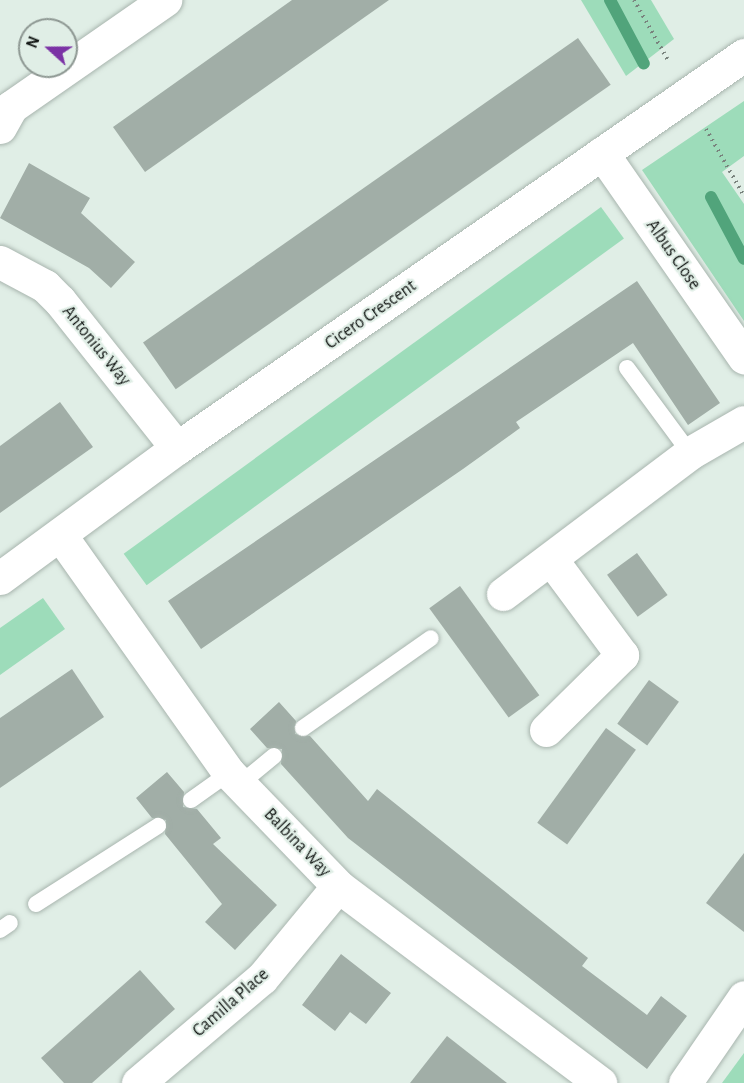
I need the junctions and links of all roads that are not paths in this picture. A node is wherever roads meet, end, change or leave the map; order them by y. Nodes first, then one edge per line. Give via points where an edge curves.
1 (165, 0) edge
2 (744, 55) edge
3 (0, 126) edge
4 (602, 153) junction
5 (0, 262) edge
6 (744, 357) edge
7 (627, 368) dead end
8 (744, 422) edge
9 (177, 448) junction
10 (690, 453) junction
11 (61, 536) junction
12 (550, 559) junction
13 (0, 578) edge
14 (502, 594) dead end
15 (431, 638) dead end
16 (303, 728) dead end
17 (546, 730) dead end
18 (274, 756) dead end
19 (235, 779) junction
20 (190, 800) dead end
21 (158, 826) dead end
22 (338, 886) junction
23 (36, 904) dead end
24 (744, 997) edge
25 (138, 1083) edge
26 (600, 1083) edge
27 (685, 1083) edge

1 - 3 street via 11,107
2 - 4 street, Cicero Crescent
4 - 6 street, Albus Close
4 - 9 street, Cicero Crescent
5 - 9 street, Antonius Way via 45,286 60,301
7 - 10 lane
8 - 10 street
9 - 11 street, Cicero Crescent
10 - 12 street
11 - 13 street, Cicero Crescent
11 - 19 street, Balbina Way
12 - 14 street
12 - 17 street via 622,656
15 - 16 lane
18 - 19 lane
19 - 20 lane
19 - 22 street, Balbina Way
21 - 23 lane
22 - 25 street, Camilla Place via 262,978
22 - 26 street, Balbina Way
24 - 27 street

